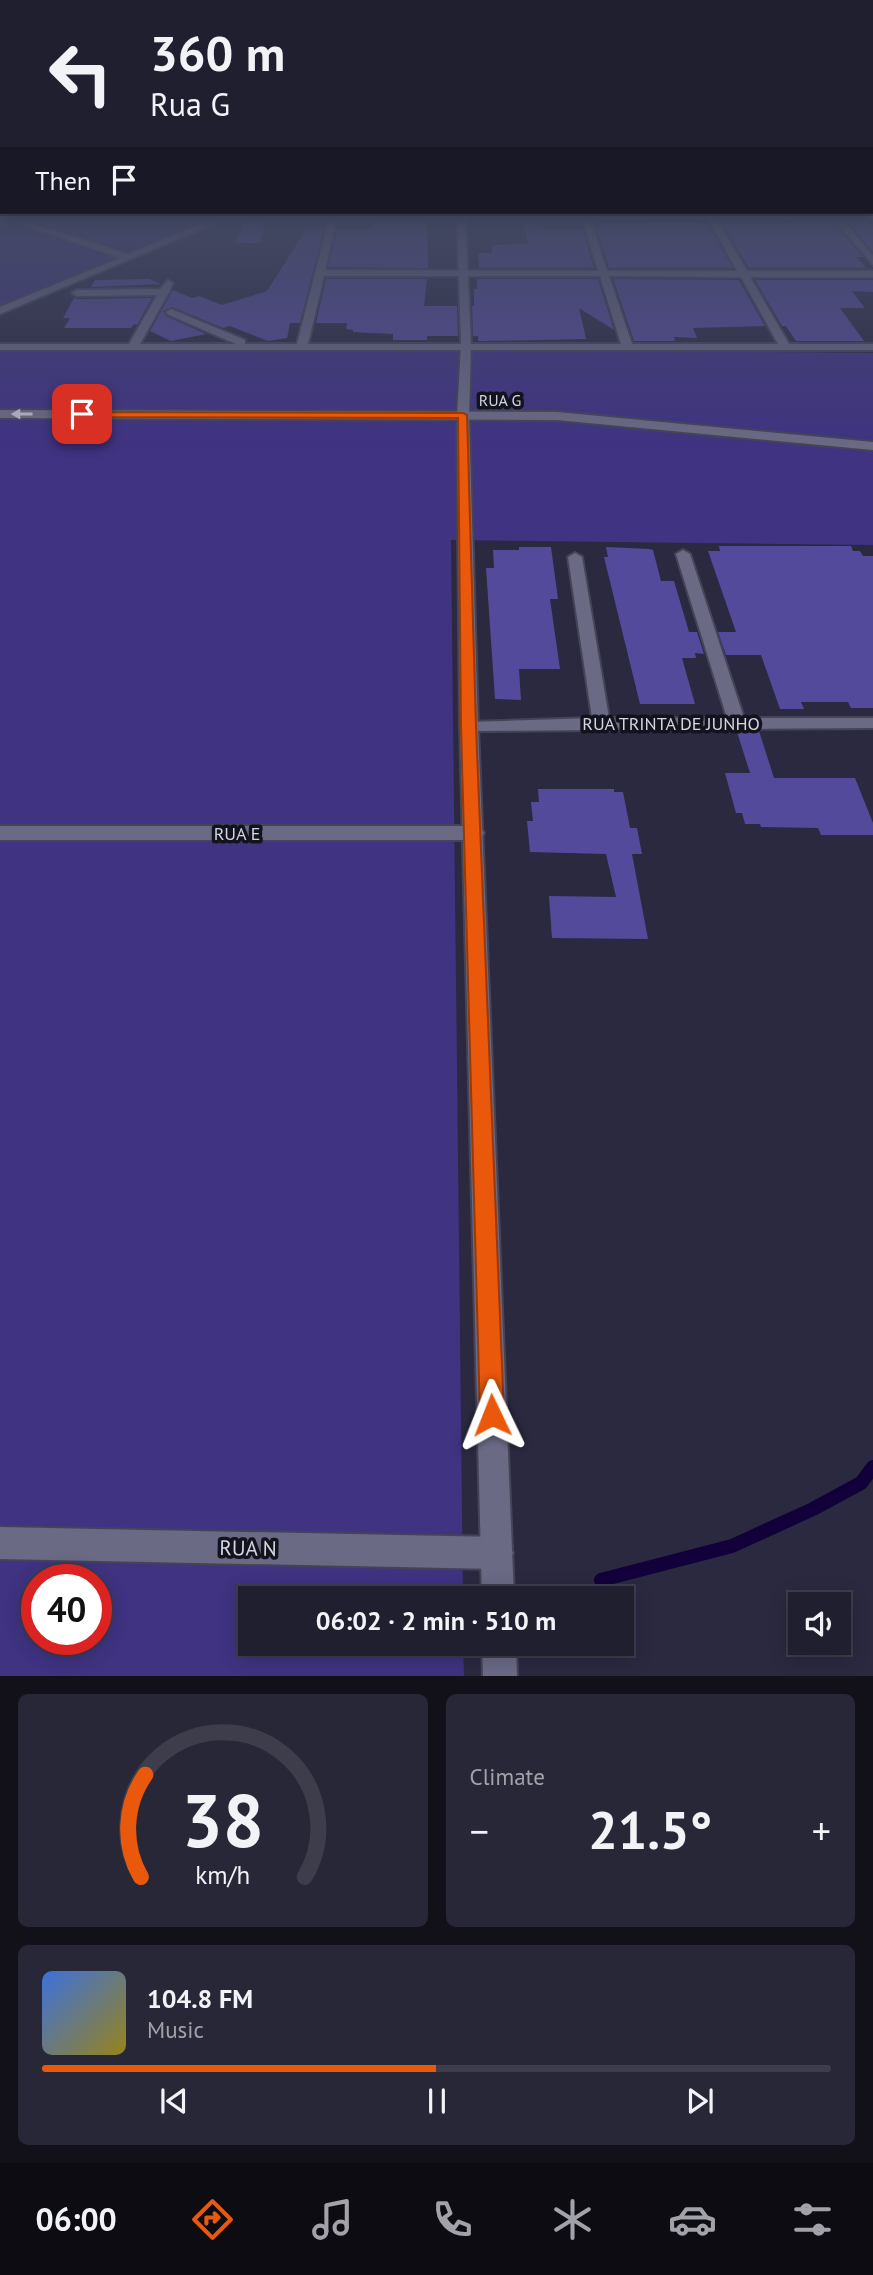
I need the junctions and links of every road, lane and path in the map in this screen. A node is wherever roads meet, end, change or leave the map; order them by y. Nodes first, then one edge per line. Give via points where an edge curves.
1 (47, 291) edge
2 (104, 291) edge
3 (164, 291) edge
4 (316, 291) edge
5 (464, 291) edge
6 (609, 291) edge
7 (754, 291) edge
8 (77, 293) dead end
9 (0, 311) edge
10 (171, 312) dead end
11 (253, 345) junction
12 (303, 345) junction
13 (466, 345) junction
14 (627, 346) junction
15 (785, 346) junction
16 (873, 346) edge
17 (0, 347) edge
18 (134, 347) junction
19 (0, 414) edge
20 (463, 420) junction
21 (0, 426) edge
22 (873, 446) edge
23 (873, 457) edge
24 (683, 554) dead end
25 (575, 557) dead end
26 (737, 722) junction
27 (601, 723) junction
28 (873, 723) edge
29 (469, 727) junction
30 (0, 833) edge
31 (474, 833) junction
32 (0, 1544) edge
33 (497, 1553) junction
34 (498, 1586) edge
35 (499, 1656) edge
36 (500, 1676) edge

1 - 9 street
2 - 8 street
3 - 18 street
4 - 12 street
5 - 13 street
6 - 14 street
7 - 15 street
10 - 11 street
11 - 12 street
11 - 18 street
12 - 13 street
13 - 14 street
13 - 20 street
14 - 15 street
15 - 16 street
17 - 18 street
20 -> 19 street, RUA G
20 - 21 street, RUA G
20 - 22 street, RUA G via 610,419
20 - 23 street, RUA G via 647,433
20 - 29 street
24 - 26 street
25 - 27 street
26 - 27 street, RUA TRINTA DE JUNHO
26 - 28 street, RUA TRINTA DE JUNHO
27 - 29 street, RUA TRINTA DE JUNHO
29 - 31 street
30 - 31 street, RUA E
31 - 33 street
32 - 33 street, RUA N
33 - 34 street
35 - 36 street

